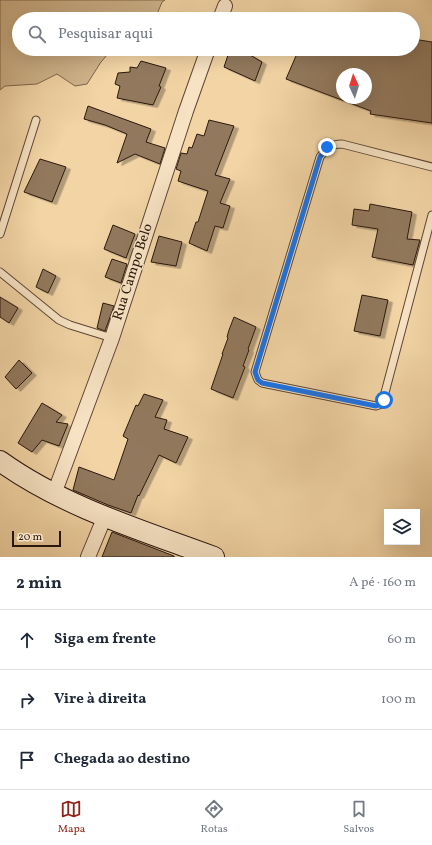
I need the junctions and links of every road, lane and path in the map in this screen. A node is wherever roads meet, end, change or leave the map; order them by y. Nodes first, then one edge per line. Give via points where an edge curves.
1 (206, 56) edge
2 (36, 120) dead end
3 (432, 167) edge
4 (432, 215) edge
5 (0, 234) edge
6 (0, 272) edge
7 (112, 338) junction
8 (0, 461) edge
9 (54, 494) junction
10 (105, 516) junction
11 (88, 557) edge
12 (213, 557) edge

1 - 7 street, Rua Campo Belo
2 - 5 lane
3 - 4 lane via 342,144 327,147 320,157 255,372 258,380 262,383 376,406 382,404
6 - 7 lane via 59,320
7 - 9 street, Rua Campo Belo
8 - 9 main road via 19,475
9 - 10 main road
10 - 11 street
10 - 12 main road

